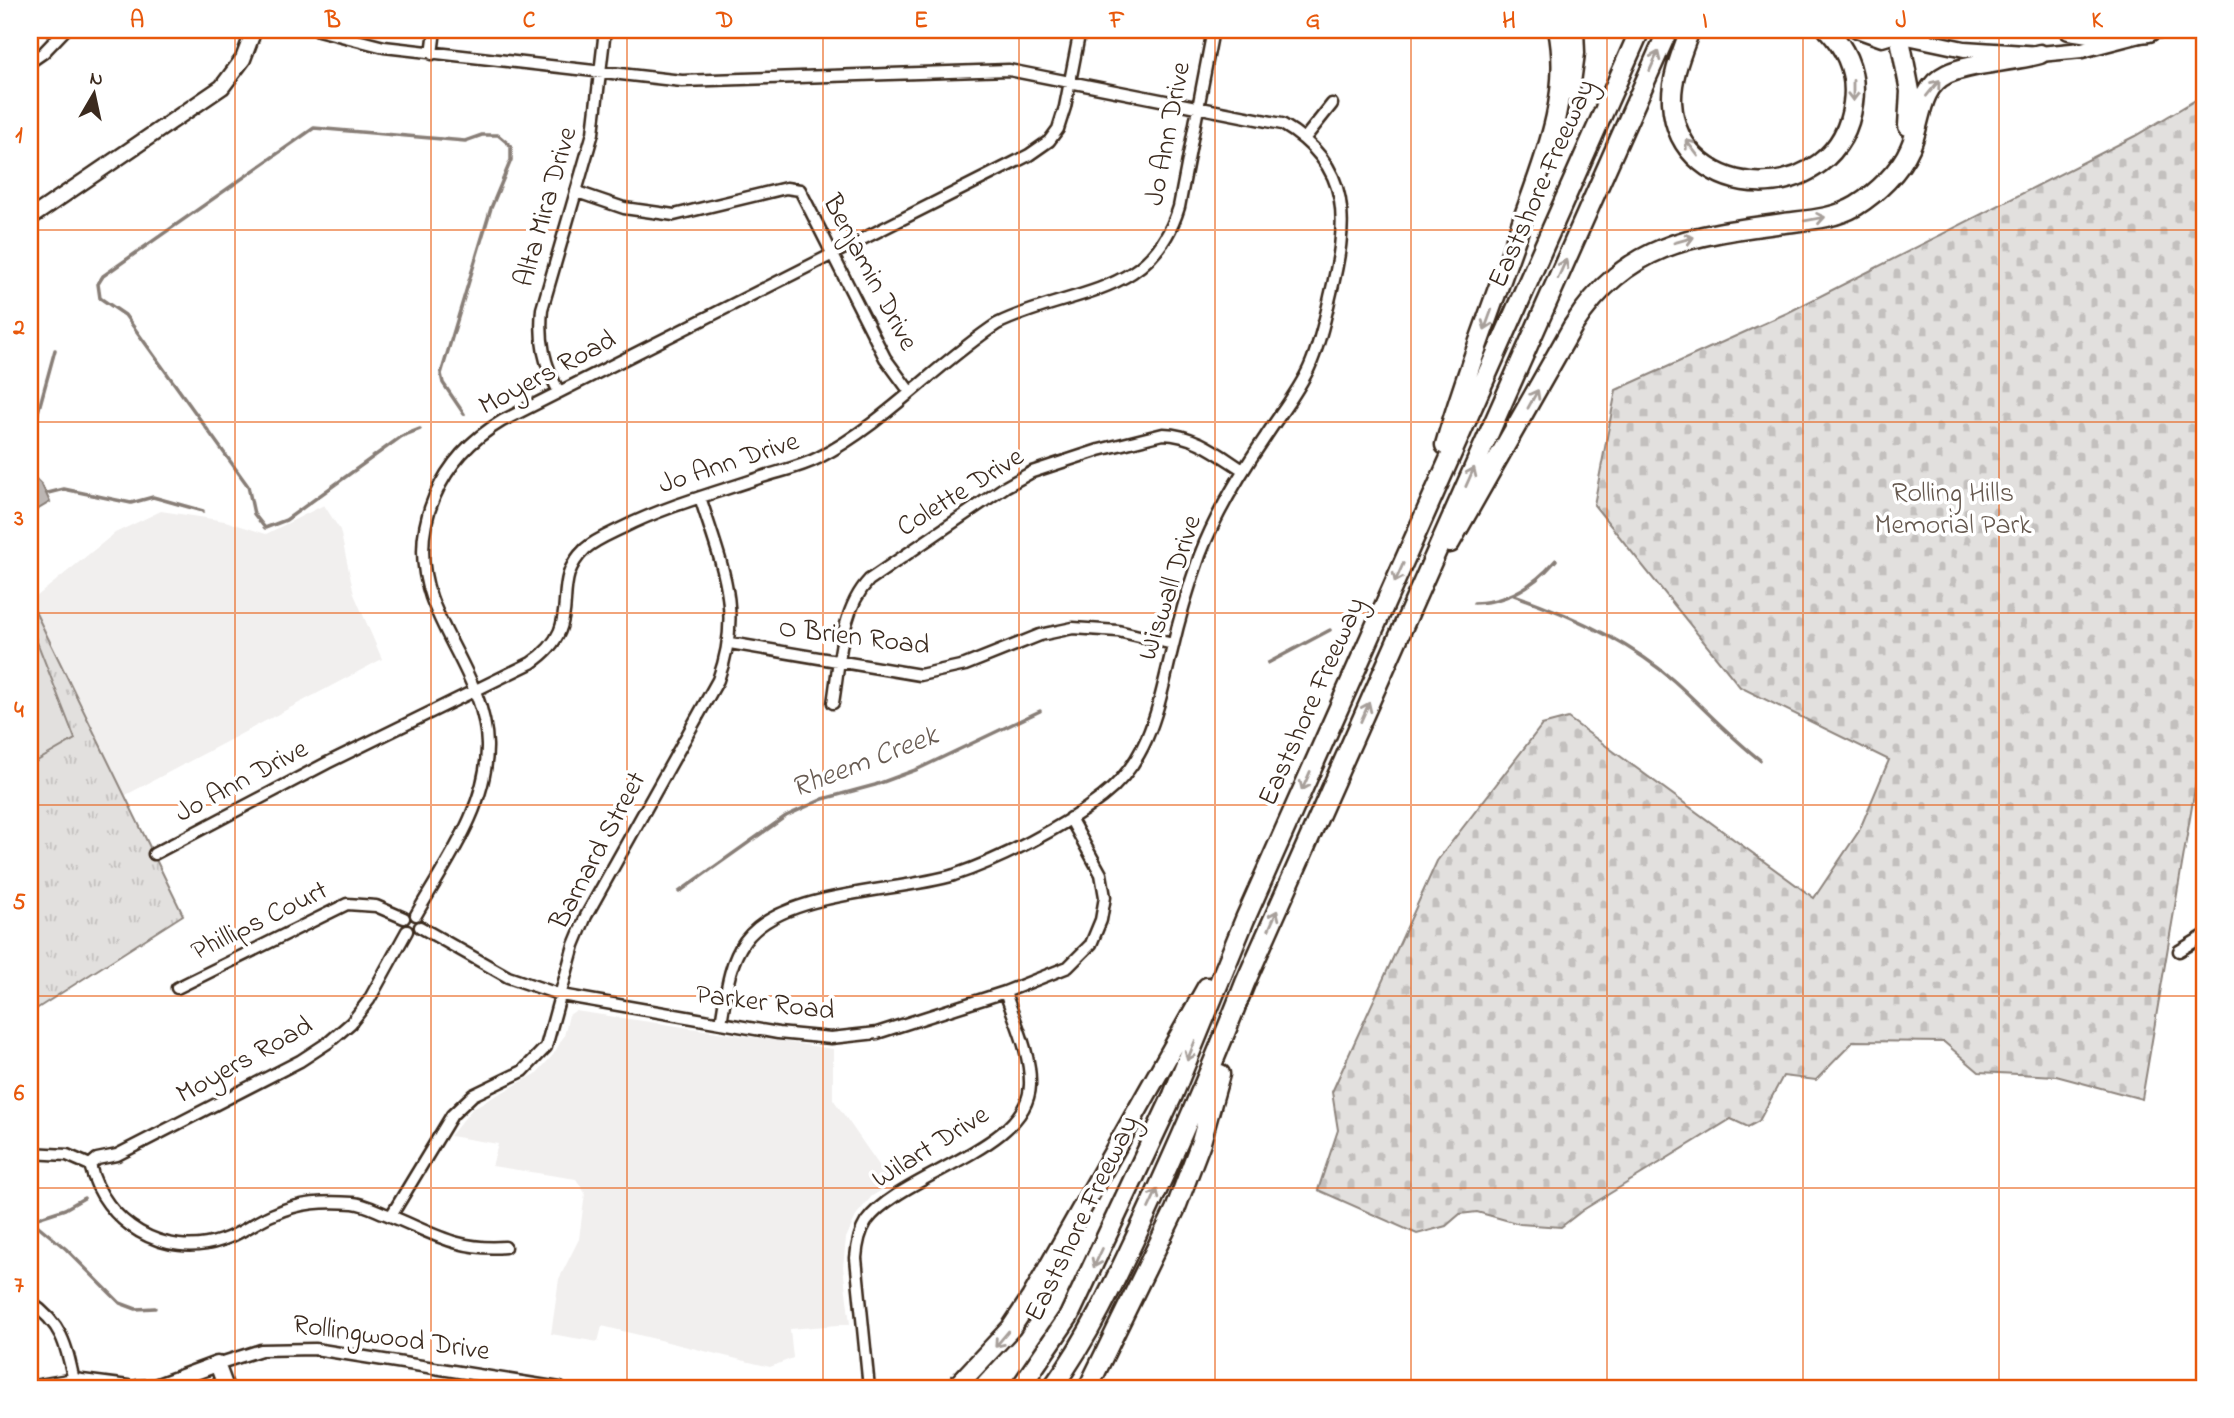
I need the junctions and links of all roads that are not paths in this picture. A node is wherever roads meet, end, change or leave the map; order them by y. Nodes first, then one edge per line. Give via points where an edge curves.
1 (65, 30) edge
2 (254, 30) edge
3 (317, 30) edge
4 (435, 30) edge
5 (605, 30) edge
6 (1080, 30) edge
7 (1213, 30) edge
8 (1558, 30) edge
9 (1574, 30) edge
10 (1629, 30) edge
11 (1640, 30) edge
12 (1668, 30) edge
13 (1690, 30) edge
14 (1828, 30) edge
15 (1857, 30) edge
16 (2069, 30) edge
17 (1899, 31) edge
18 (2154, 31) edge
19 (432, 54) junction
20 (2040, 54) junction
21 (30, 62) edge
22 (600, 72) junction
23 (1070, 82) junction
24 (1332, 104) dead end
25 (1199, 106) junction
26 (1305, 138) junction
27 (1583, 158) junction
28 (1542, 165) junction
29 (1878, 187) junction
30 (577, 192) junction
31 (30, 218) edge
32 (832, 255) junction
33 (559, 392) junction
34 (910, 392) junction
35 (1243, 470) junction
36 (700, 497) junction
37 (1427, 511) junction
38 (1412, 606) junction
39 (730, 643) junction
40 (1173, 644) junction
41 (840, 663) junction
42 (475, 690) junction
43 (833, 703) dead end
44 (1070, 818) junction
45 (155, 854) dead end
46 (416, 915) junction
47 (404, 918) junction
48 (1245, 919) junction
49 (420, 927) junction
50 (407, 931) junction
51 (2204, 936) edge
52 (2179, 951) dead end
53 (1245, 983) junction
54 (177, 988) dead end
55 (1005, 992) junction
56 (561, 995) junction
57 (721, 1023) junction
58 (30, 1153) edge
59 (93, 1162) junction
60 (391, 1216) junction
61 (505, 1247) dead end
62 (30, 1302) edge
63 (217, 1364) junction
64 (74, 1381) junction
65 (541, 1387) edge
66 (33, 1388) edge
67 (128, 1388) edge
68 (137, 1388) edge
69 (226, 1388) edge
70 (560, 1388) edge
71 (869, 1388) edge
72 (955, 1388) edge
73 (1020, 1388) edge
74 (1052, 1388) edge
75 (1088, 1388) edge

1 - 21 street
2 - 31 street via 243,59 222,87
3 - 19 street, Wiswall Drive
4 - 19 street
5 - 22 street, Alta Mira Drive
6 - 23 street, Moyers Road
7 - 25 street, Jo Ann Drive
8 - 28 highway via 1560,89
9 - 28 highway via 1570,90
10 - 27 highway
11 - 27 highway, Eastshore Freeway
38 -> 12 highway, Eastshore Freeway
14 -> 13 highway via 1844,51 1852,74 1854,100 1847,129 1829,155 1804,174 1758,184 1724,176 1708,166 1679,130 1673,86
15 - 17 street via 1882,39
16 - 18 highway via 2109,36
17 - 20 street via 1964,49
17 - 29 highway via 1909,77 1909,119 1899,157
18 - 20 street via 2082,50
19 - 22 street, Wiswall Drive
29 -> 20 highway via 1904,160 1925,98 1937,80 1961,70
22 - 23 street, Wiswall Drive via 682,81 985,69
22 - 30 street, Alta Mira Drive via 593,133
23 - 25 street, Wiswall Drive
23 - 32 street, Moyers Road via 1058,129 1049,141
24 - 26 street
25 - 26 street, Wiswall Drive via 1282,124
25 - 34 street, Jo Ann Drive via 1173,228 1144,267 1105,286 997,324
26 - 35 street, Wiswall Drive via 1333,174 1340,197 1344,221 1335,276 1309,368
27 - 37 highway, Eastshore Freeway
28 -> 37 highway via 1458,405
38 -> 29 highway via 1573,326 1608,281 1674,242 1826,217 1857,205
30 - 32 street, Benjamin Drive via 624,208 674,215 786,188 800,190
30 - 33 street, Alta Mira Drive via 542,309 543,357
32 - 33 street, Moyers Road
32 - 34 street, Benjamin Drive via 885,358
33 - 42 street, Moyers Road via 502,421 468,445 443,477 426,520 424,558 432,598
34 - 36 street, Jo Ann Drive via 849,440 815,460
35 - 40 street, Wiswall Drive via 1200,555
35 - 41 street, Colette Drive via 1198,440 1163,434 1032,472 869,580 850,608
36 - 39 street, Barnard Street via 732,611
36 - 42 street, Jo Ann Drive via 652,513 586,548 566,580 564,621 550,651
37 -> 48 highway, Eastshore Freeway
53 -> 38 highway, Eastshore Freeway
39 - 41 street, O Brien Road
39 - 56 street, Barnard Street via 718,680 586,916
40 - 41 street, O Brien Road via 1118,631 1073,628 1040,635 941,672 920,675
40 - 44 street, Wiswall Drive via 1152,730 1142,751 1128,774
41 - 43 street, Colette Drive
42 - 45 street, Jo Ann Drive
42 - 46 street, Moyers Road via 487,733 484,783
44 - 55 street, Parker Road via 1101,874 1105,897 1101,920 1091,944 1068,967
44 - 57 street, Wiswall Drive via 952,875 796,906 772,916 746,939 733,961
46 - 47 street
46 - 49 street
47 - 50 street
47 - 54 street, Phillips Court via 376,906 347,904
48 -> 72 highway via 1031,1298 1011,1328
48 -> 73 highway, Eastshore Freeway via 1094,1266 1069,1316
49 - 50 street
49 - 56 street, Parker Road via 508,977
50 - 59 street, Moyers Road via 369,1000 330,1042 117,1154
51 - 52 street
74 -> 53 highway, Eastshore Freeway via 1089,1331 1121,1268 1198,1102
53 - 75 highway via 1201,1142 1175,1210
55 - 57 street, Parker Road via 877,1033 854,1036 818,1037
55 - 71 street, Wilart Drive via 1030,1065 1024,1109 1003,1132 888,1200 865,1224 858,1240
56 - 57 street, Parker Road
56 - 60 street, Barnard Street via 546,1047 536,1060 473,1095 452,1115
58 - 59 street
59 - 60 street via 104,1202 118,1217 136,1231 178,1244 220,1241 303,1204 358,1204
60 - 61 street via 478,1249
62 - 64 street via 48,1315 65,1342
63 - 65 street, Rollingwood Drive via 261,1350 314,1349
63 - 68 street, Rollingwood Drive via 155,1387
63 - 69 street
64 - 66 street
64 - 67 street
65 - 70 street, Rollingwood Drive

